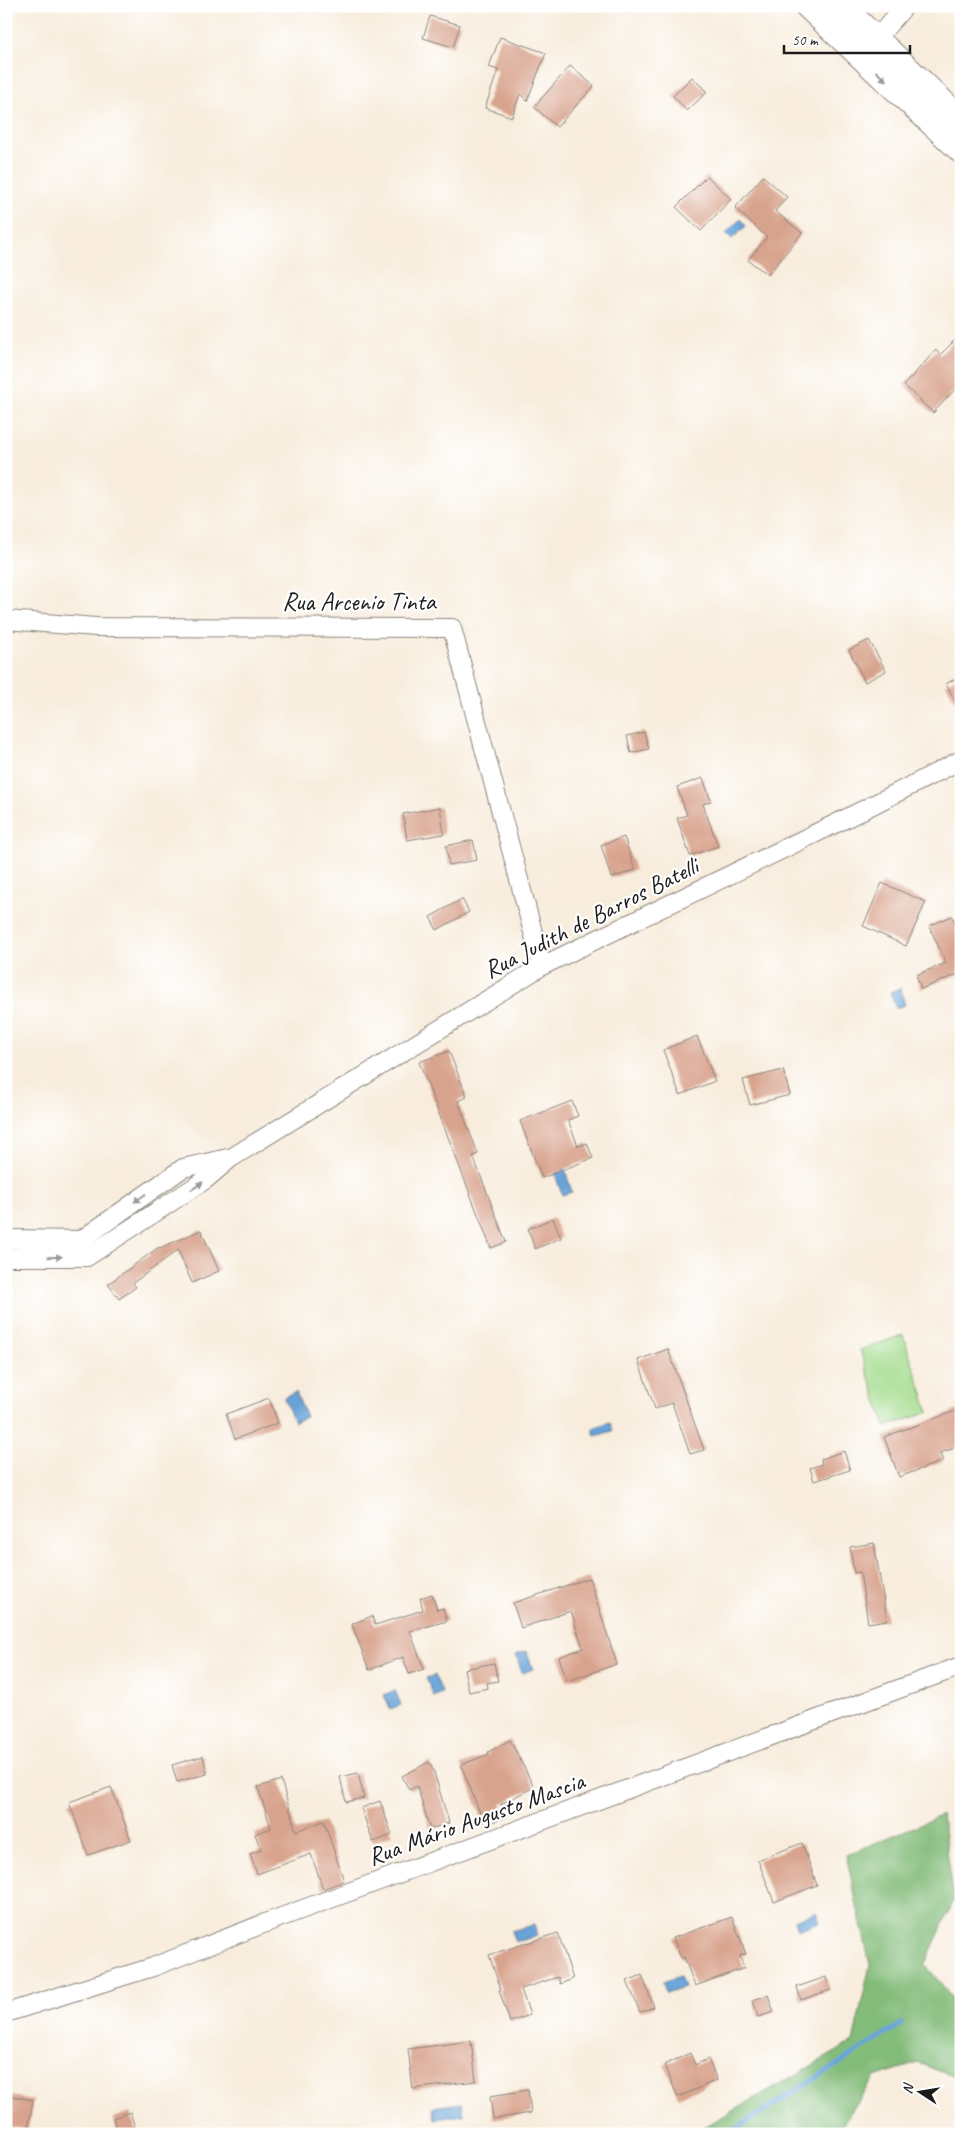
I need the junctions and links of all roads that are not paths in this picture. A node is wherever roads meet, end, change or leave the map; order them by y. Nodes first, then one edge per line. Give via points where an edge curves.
1 (807, 6) edge
2 (842, 6) edge
3 (906, 6) edge
4 (876, 38) junction
5 (961, 119) edge
6 (961, 151) edge
7 (6, 620) edge
8 (961, 760) edge
9 (542, 966) junction
10 (231, 1158) junction
11 (6, 1239) edge
12 (6, 1257) edge
13 (961, 1666) edge
14 (6, 2013) edge

1 -> 6 main road
2 - 4 main road
3 - 4 street
4 - 5 main road
7 - 9 street, Rua Arcenio Tinta via 96,627 452,628
8 - 9 street, Rua Judith de Barros Batelli via 845,820
9 - 10 street, Rua Judith de Barros Batelli
10 -> 11 street, Rua Judith de Barros Batelli via 183,1168 81,1240
12 -> 10 street, Rua Judith de Barros Batelli via 87,1257 205,1180
13 - 14 street, Rua Mário Augusto Mascia via 153,1967

